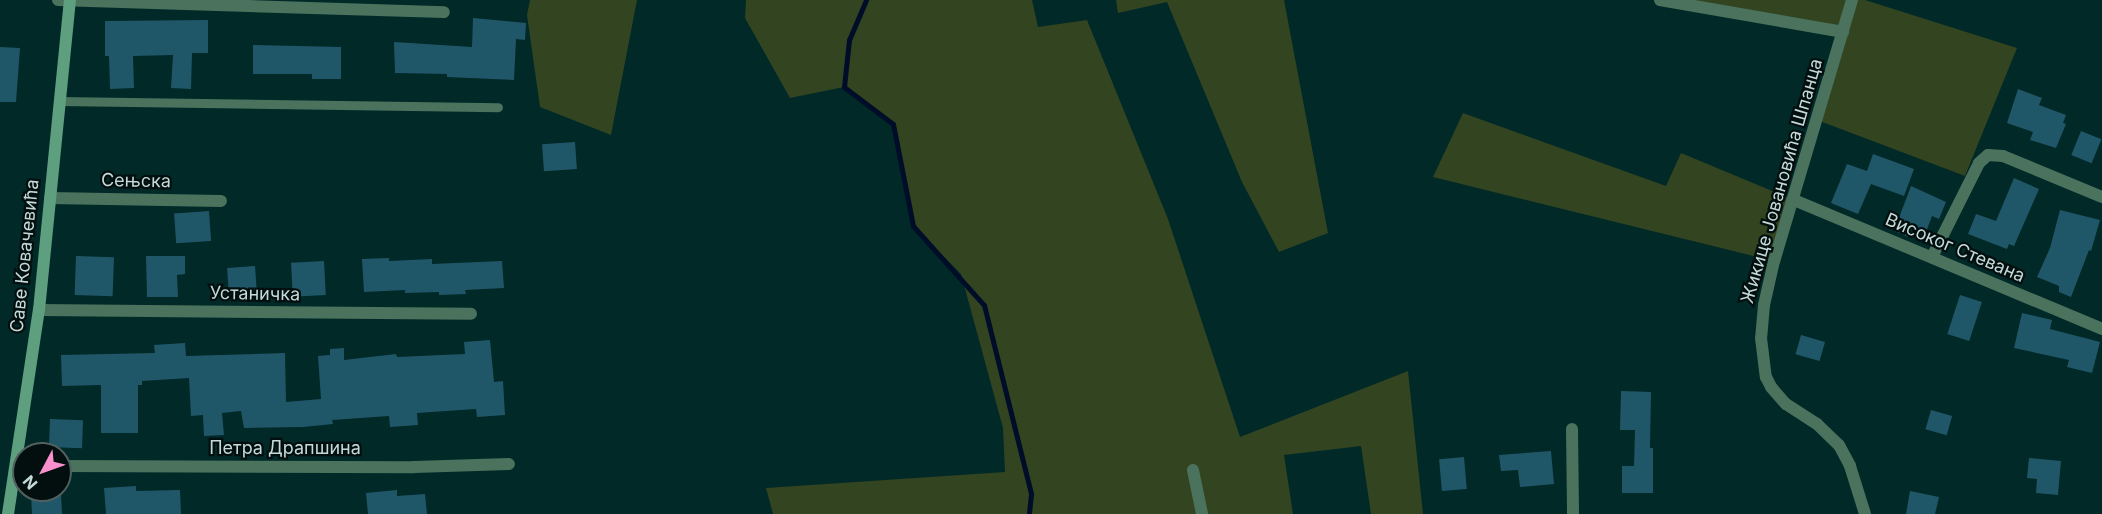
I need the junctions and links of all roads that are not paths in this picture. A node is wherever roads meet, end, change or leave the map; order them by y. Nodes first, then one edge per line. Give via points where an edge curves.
1 (66, 0) edge
2 (1660, 0) edge
3 (1852, 0) edge
4 (444, 12) dead end
5 (1843, 32) junction
6 (58, 101) junction
7 (498, 107) dead end
8 (2102, 197) edge
9 (50, 198) junction
10 (1794, 200) junction
11 (221, 201) dead end
12 (1932, 257) junction
13 (39, 310) junction
14 (471, 314) dead end
15 (2102, 329) edge
16 (1572, 429) dead end
17 (23, 442) edge
18 (509, 464) dead end
19 (72, 466) edge
20 (1193, 470) dead end
21 (12, 498) edge
22 (8, 514) edge
23 (1202, 514) edge
24 (1573, 514) edge
25 (1865, 514) edge

1 - 4 street
1 - 6 street, Саве Ковачевића
2 - 5 street
3 - 5 street, Жикице Јовановића Шпанца
5 - 10 street, Жикице Јовановића Шпанца
6 - 7 lane
6 - 9 street, Саве Ковачевића
8 - 12 street via 2003,156 1988,155 1979,163
9 - 11 street, Сењска
9 - 13 street, Саве Ковачевића
10 - 12 street, Високог Стевана
10 - 25 street, Жикице Јовановића Шпанца via 1764,305 1761,338 1766,377 1777,396 1818,424 1839,446 1851,466
12 - 15 street, Високог Стевана
13 - 14 street, Устаничка
13 - 17 street, Саве Ковачевића
16 - 24 street
18 - 19 street, Петра Драпшина
20 - 23 street
21 - 22 street, Саве Ковачевића

